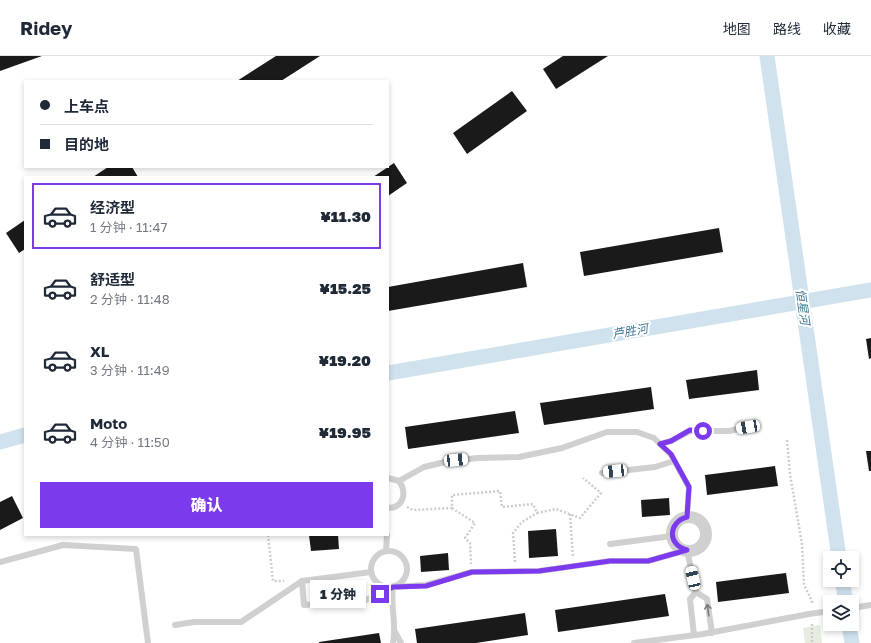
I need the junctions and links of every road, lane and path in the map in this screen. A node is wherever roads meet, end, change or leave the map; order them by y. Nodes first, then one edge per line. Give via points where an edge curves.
1 (748, 427) dead end
2 (787, 440) dead end
3 (660, 444) junction
4 (674, 461) junction
5 (602, 473) dead end
6 (389, 478) edge
7 (583, 478) dead end
8 (399, 481) junction
9 (400, 503) junction
10 (389, 508) edge
11 (452, 508) junction
12 (537, 513) junction
13 (570, 514) junction
14 (687, 517) junction
15 (268, 536) edge
16 (387, 536) edge
17 (672, 536) junction
18 (610, 544) dead end
19 (687, 550) junction
20 (386, 551) junction
21 (0, 562) edge
22 (573, 566) junction
23 (371, 572) junction
24 (472, 572) junction
25 (516, 572) junction
26 (302, 581) junction
27 (393, 587) junction
28 (696, 592) junction
29 (871, 605) edge
30 (859, 607) edge
31 (823, 612) edge
32 (811, 613) junction
33 (175, 625) dead end
34 (396, 632) junction
35 (712, 632) junction
36 (694, 635) junction
37 (148, 643) edge
38 (393, 643) edge
39 (402, 643) edge
40 (634, 643) edge
41 (812, 643) edge

1 - 3 lane via 729,431 690,430
2 - 32 path via 802,544 804,585 812,601
3 - 4 lane
3 - 8 lane via 654,438 637,432 607,432 562,448 519,457 445,462 424,467
4 - 5 lane via 655,467
4 - 14 lane via 689,487
6 - 8 lane
7 - 13 path via 601,493 580,518
8 - 9 lane via 404,490
9 - 10 lane
9 - 11 path via 413,510
11 - 12 path via 452,495 500,491 502,507 533,504
11 - 24 path via 475,523 465,538 470,543
12 - 13 path via 556,509
12 - 25 path via 522,522 513,533
13 - 22 path
14 - 17 street via 677,521
14 - 19 street via 702,523 706,534 698,548
15 - 26 path via 273,581
16 - 20 lane
17 - 18 lane
17 - 19 street via 677,546
19 - 22 lane via 648,561 610,561
19 - 28 lane
20 - 23 lane via 373,561
20 - 27 lane via 398,554 406,563 406,575
21 - 37 lane via 63,545 136,549
22 - 25 lane
23 - 26 lane
23 - 27 lane via 381,586
24 - 25 lane
24 - 27 lane via 426,586
26 - 27 lane via 304,605 366,600
26 - 33 lane via 241,622 194,622
27 - 34 lane via 391,596
35 -> 28 lane via 707,600
28 - 36 lane via 690,600
29 - 30 lane
31 - 32 lane, bridge
32 - 35 lane
32 - 41 path
34 - 38 lane
34 - 39 lane
35 - 36 lane
36 - 40 lane

